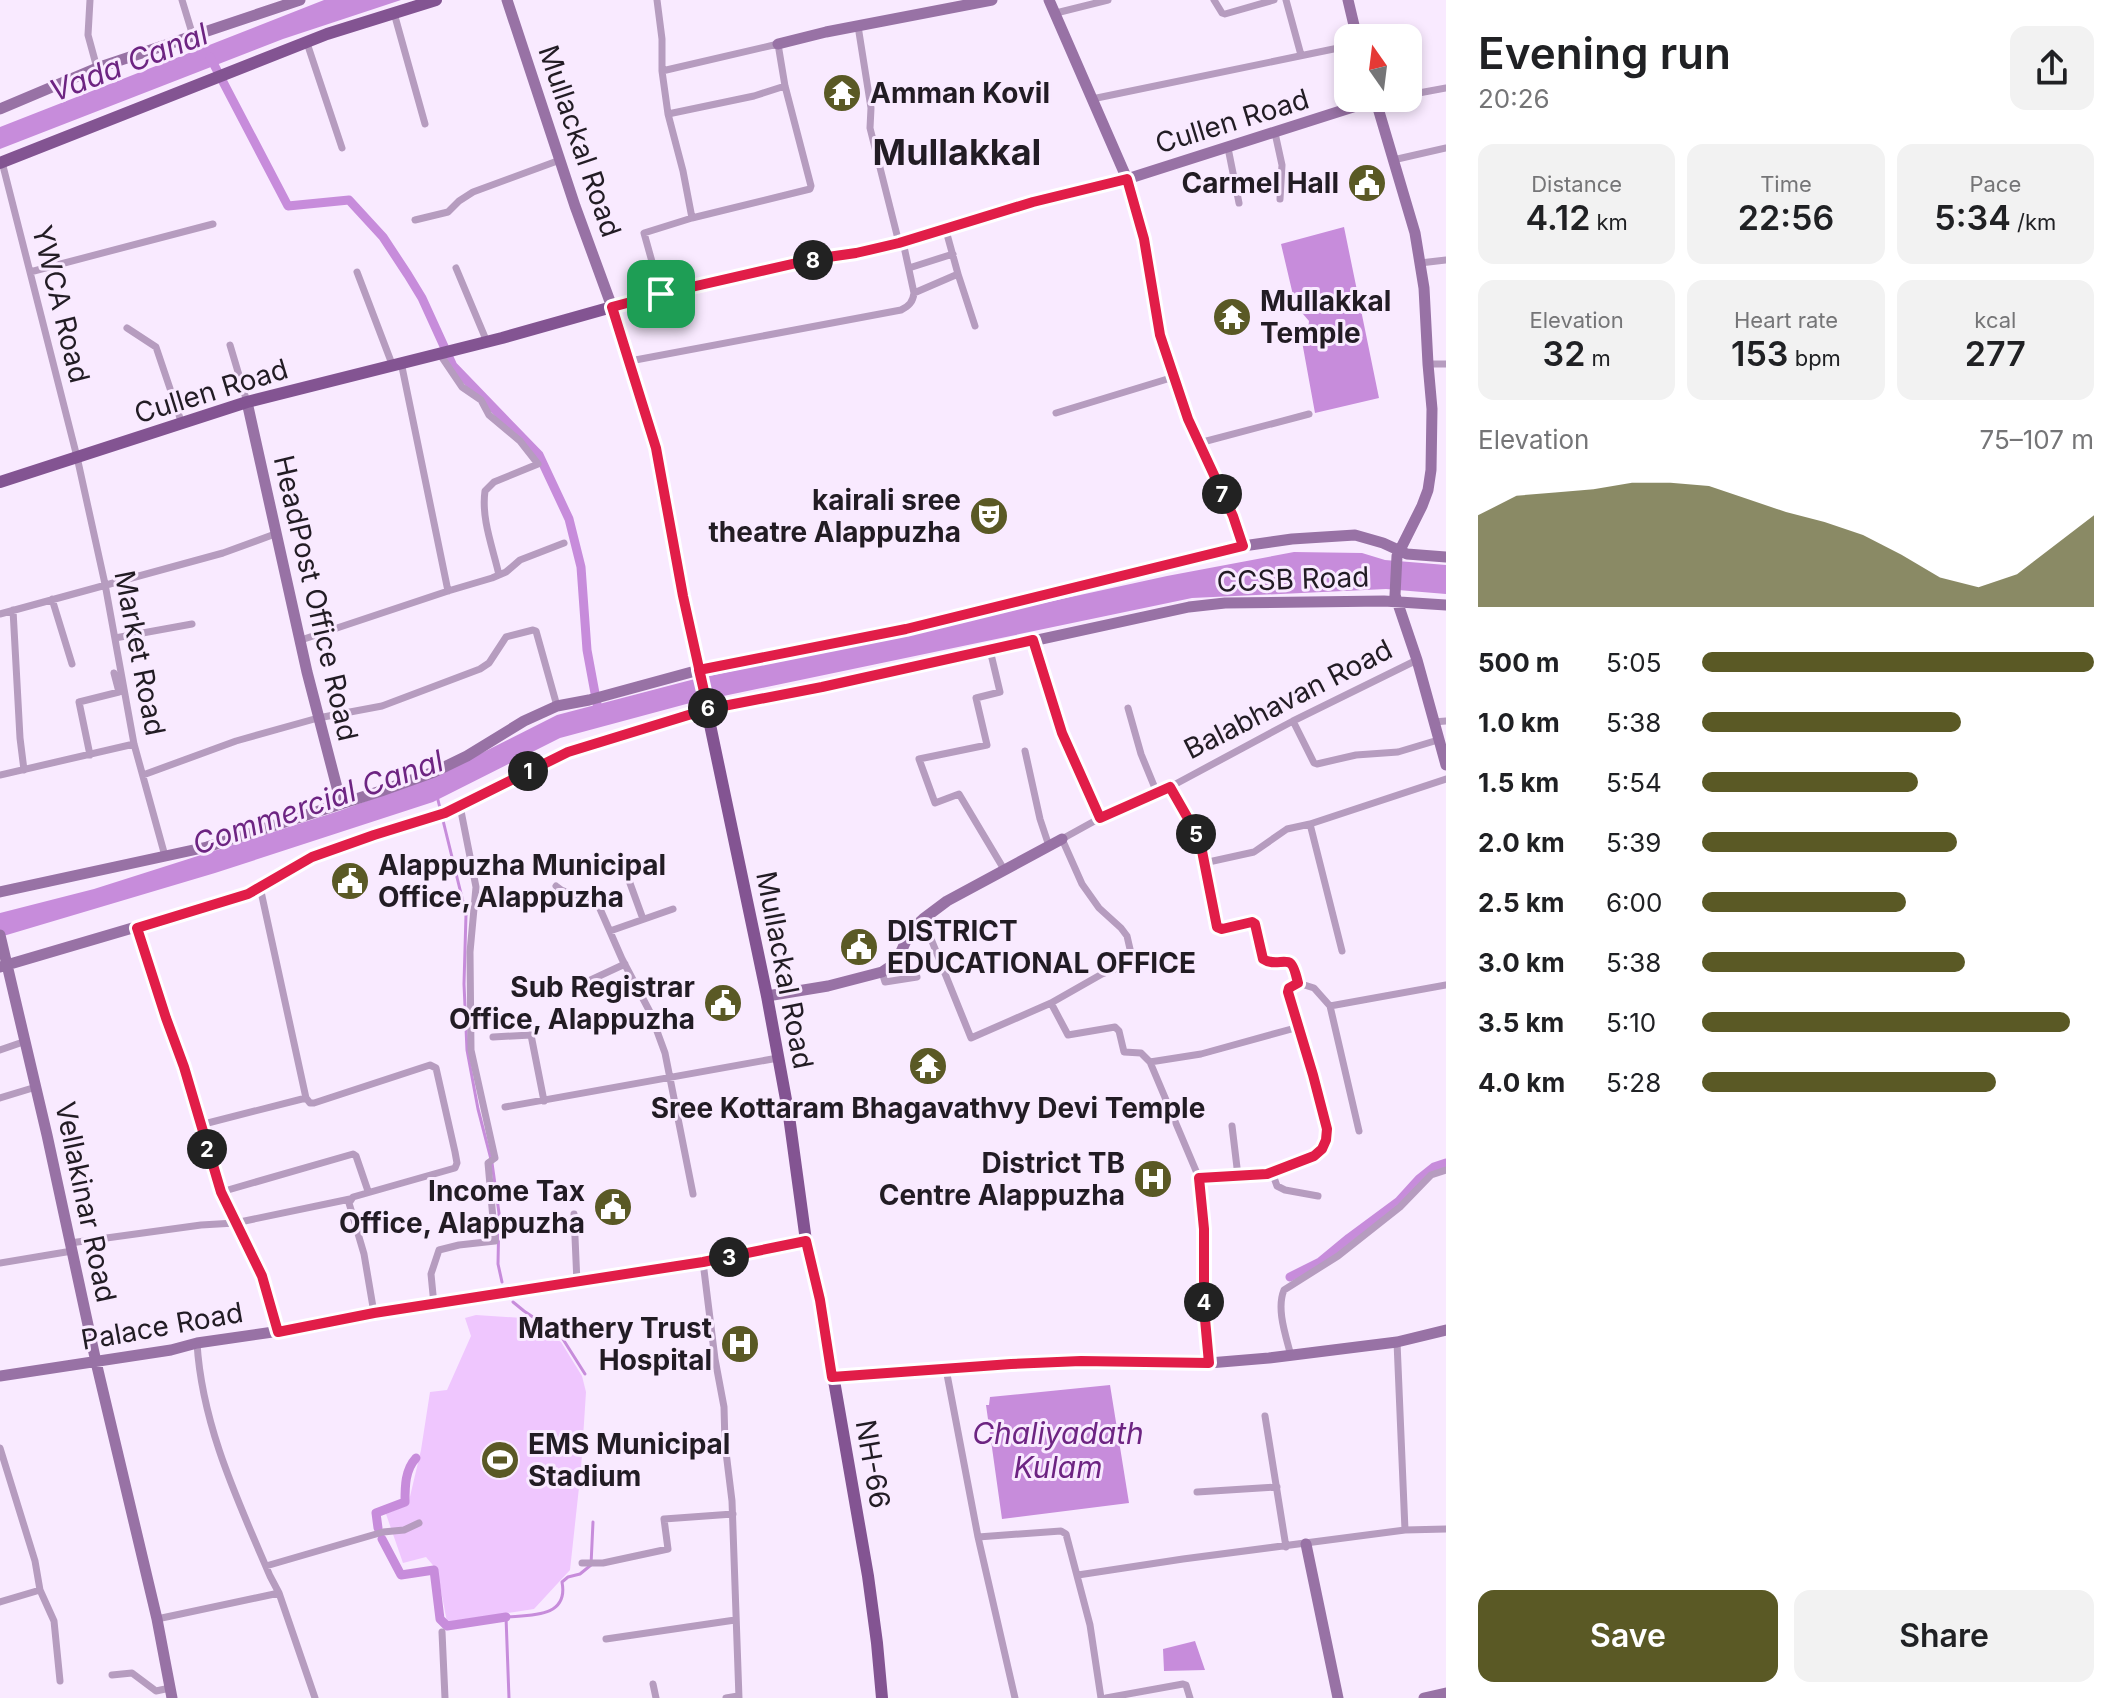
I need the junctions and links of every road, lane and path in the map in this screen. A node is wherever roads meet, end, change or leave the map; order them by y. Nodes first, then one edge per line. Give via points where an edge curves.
1 (90, 0) edge
2 (182, 0) edge
3 (300, 0) edge
4 (436, 0) edge
5 (507, 0) edge
6 (657, 0) edge
7 (992, 0) edge
8 (1049, 0) edge
9 (1108, 0) edge
10 (1214, 0) edge
11 (1274, 0) edge
12 (1286, 0) edge
13 (1348, 0) edge
14 (394, 13) junction
15 (1056, 13) junction
16 (1354, 24) edge
17 (858, 26) junction
18 (193, 36) junction
19 (307, 43) junction
20 (778, 44) junction
21 (1334, 49) edge
22 (1301, 55) junction
23 (97, 68) junction
24 (662, 71) junction
25 (785, 86) junction
26 (1446, 88) edge
27 (1422, 92) edge
28 (1092, 99) junction
29 (0, 109) edge
30 (1337, 112) edge
31 (1379, 112) edge
32 (668, 114) junction
33 (425, 124) dead end
34 (1275, 133) junction
35 (342, 148) dead end
36 (1228, 148) junction
37 (1446, 148) edge
38 (560, 160) junction
39 (1393, 160) junction
40 (1, 162) edge
41 (1127, 179) junction
42 (1280, 199) dead end
43 (1239, 203) dead end
44 (692, 218) junction
45 (415, 220) dead end
46 (213, 224) dead end
47 (945, 227) junction
48 (901, 242) junction
49 (953, 254) junction
50 (1446, 260) edge
51 (1420, 263) junction
52 (456, 268) dead end
53 (909, 268) junction
54 (30, 272) junction
55 (357, 272) dead end
56 (958, 274) junction
57 (914, 293) junction
58 (661, 294) junction
59 (612, 307) junction
60 (975, 326) dead end
61 (127, 328) dead end
62 (487, 342) junction
63 (230, 345) dead end
64 (445, 352) junction
65 (630, 361) junction
66 (397, 363) junction
67 (1428, 364) junction
68 (1446, 364) edge
69 (1174, 377) junction
70 (247, 402) junction
71 (1056, 413) dead end
72 (1309, 414) dead end
73 (182, 424) junction
74 (1199, 443) junction
75 (77, 457) junction
76 (0, 482) edge
77 (275, 534) junction
78 (564, 543) dead end
79 (1243, 546) junction
80 (1398, 553) junction
81 (1446, 557) edge
82 (499, 575) junction
83 (105, 584) junction
84 (448, 591) junction
85 (1396, 598) junction
86 (52, 599) junction
87 (1446, 605) edge
88 (13, 610) junction
89 (0, 614) edge
90 (192, 624) dead end
91 (115, 638) junction
92 (301, 640) junction
93 (1033, 640) junction
94 (990, 650) junction
95 (1417, 660) junction
96 (72, 664) dead end
97 (699, 671) junction
98 (114, 673) dead end
99 (557, 706) junction
100 (708, 707) junction
101 (1128, 708) dead end
102 (318, 718) junction
103 (1293, 721) junction
104 (1446, 721) edge
105 (1433, 722) junction
106 (1438, 740) junction
107 (134, 744) junction
108 (1025, 751) dead end
109 (90, 755) junction
110 (1446, 765) edge
111 (24, 770) junction
112 (0, 775) edge
113 (143, 775) junction
114 (1446, 779) edge
115 (1170, 787) junction
116 (1157, 793) junction
117 (341, 803) junction
118 (460, 806) junction
119 (1100, 818) junction
120 (1310, 824) junction
121 (1062, 839) junction
122 (1049, 846) junction
123 (165, 856) junction
124 (1204, 863) junction
125 (623, 864) dead end
126 (1005, 871) junction
127 (556, 886) dead end
128 (260, 887) junction
129 (0, 892) edge
130 (673, 909) dead end
131 (643, 919) junction
132 (923, 919) junction
133 (137, 928) junction
134 (610, 931) junction
135 (0, 935) edge
136 (1342, 951) dead end
137 (625, 964) junction
138 (4, 966) edge
139 (882, 972) junction
140 (917, 977) dead end
141 (1298, 983) junction
142 (582, 984) dead end
143 (1446, 985) edge
144 (767, 996) junction
145 (1051, 1003) junction
146 (1330, 1006) junction
147 (1299, 1027) junction
148 (493, 1037) dead end
149 (26, 1041) junction
150 (0, 1050) edge
151 (778, 1058) junction
152 (1150, 1062) junction
153 (670, 1078) junction
154 (36, 1087) junction
155 (0, 1098) edge
156 (306, 1098) junction
157 (544, 1101) junction
158 (505, 1107) dead end
159 (200, 1125) junction
160 (1232, 1126) dead end
161 (1359, 1131) dead end
162 (1446, 1170) edge
163 (1272, 1172) junction
164 (1238, 1176) junction
165 (1199, 1178) junction
166 (368, 1191) junction
167 (221, 1192) junction
168 (693, 1194) dead end
169 (1318, 1196) dead end
170 (350, 1199) junction
171 (574, 1214) dead end
172 (235, 1223) junction
173 (806, 1241) junction
174 (71, 1247) junction
175 (703, 1262) junction
176 (0, 1263) edge
177 (577, 1283) junction
178 (434, 1305) junction
179 (374, 1313) junction
180 (1446, 1330) edge
181 (278, 1332) junction
182 (1397, 1342) junction
183 (197, 1343) junction
184 (1291, 1356) junction
185 (96, 1362) junction
186 (1209, 1363) junction
187 (946, 1369) junction
188 (0, 1376) edge
189 (832, 1377) junction
190 (1265, 1416) dead end
191 (0, 1448) edge
192 (1277, 1487) junction
193 (1197, 1492) dead end
194 (733, 1514) junction
195 (419, 1523) dead end
196 (1446, 1529) edge
197 (1405, 1530) junction
198 (978, 1537) junction
199 (1306, 1544) junction
200 (1286, 1547) junction
201 (582, 1563) dead end
202 (266, 1566) junction
203 (1078, 1575) junction
204 (40, 1590) junction
205 (279, 1593) junction
206 (0, 1602) edge
207 (157, 1619) junction
208 (735, 1620) junction
209 (442, 1632) dead end
210 (606, 1639) dead end
211 (112, 1675) dead end
212 (60, 1681) dead end
213 (653, 1684) dead end
214 (171, 1693) edge
215 (1446, 1693) edge
216 (738, 1697) edge
217 (315, 1698) edge
218 (445, 1698) edge
219 (656, 1698) edge
220 (726, 1698) edge
221 (882, 1698) edge
222 (1015, 1698) edge
223 (1103, 1698) edge
224 (1190, 1698) edge
225 (1338, 1698) edge
226 (1424, 1698) edge

1 - 23 street via 88,35
2 - 18 street
3 - 18 main road
4 - 14 main road
5 - 38 main road, Mullackal Road
6 - 24 street
7 - 17 main road
8 - 15 main road
9 - 15 street
10 - 11 street via 1225,14
12 - 22 street
13 - 16 main road
14 - 19 main road
14 - 33 street
15 - 28 main road
17 - 20 main road
17 - 48 street via 870,128
18 - 23 main road
19 - 35 street
19 - 40 main road
20 - 24 street
20 - 25 street
21 - 22 street
22 - 28 street
23 - 29 main road
24 - 32 street
25 - 32 street
25 - 44 street via 811,188
26 - 27 street
28 - 41 main road
30 - 34 main road, Cullen Road
31 - 39 main road
32 - 44 street
34 - 36 main road, Cullen Road
34 - 42 street via 1282,165
36 - 41 main road, Cullen Road
36 - 43 street
37 - 39 street
38 - 45 street via 473,192 448,212
38 - 59 main road, Mullackal Road
39 - 51 main road
40 - 54 street, YWCA Road
41 - 47 main road, Cullen Road
41 - 69 main road
44 - 58 street via 644,233
46 - 54 street
47 - 48 main road, Cullen Road
47 - 49 street
48 - 53 street
48 - 58 main road, Cullen Road
49 - 53 street
49 - 56 street
50 - 51 street
51 - 67 main road
52 - 62 street
53 - 57 street
54 - 75 street, YWCA Road
55 - 66 street
56 - 57 street
56 - 60 street
57 - 65 street via 901,310
58 - 59 main road, Cullen Road
59 - 62 main road, Cullen Road
59 - 65 main road, Mullackal Road
61 - 73 street via 156,347
62 - 64 main road, Cullen Road
63 - 70 street
64 - 66 main road, Cullen Road
64 - 82 street via 462,387 481,400 489,415 538,464 485,491 485,517
65 - 97 main road, Mullackal Road via 656,448
66 - 70 main road, Cullen Road
66 - 84 street via 411,406
67 - 68 street
67 - 80 main road via 1428,490
69 - 71 street
69 - 74 main road
70 - 73 main road, Cullen Road
70 - 77 main road, HeadPost Office Road
72 - 74 street
73 - 75 main road, Cullen Road
74 - 79 main road
75 - 76 main road, Cullen Road
75 - 83 street, Market Road
77 - 83 street
77 - 92 main road, HeadPost Office Road
78 - 82 street via 520,560
79 - 80 main road via 1355,535
79 - 97 main road via 906,629
80 - 81 main road
80 - 85 main road
82 - 84 street
83 - 86 street
83 - 91 street, Market Road
84 - 92 street
85 - 87 main road, CCSB Road
85 - 93 main road, CCSB Road via 1189,607
85 - 95 main road
86 - 88 street
86 - 96 street
88 - 89 street
88 - 111 street
90 - 91 street
91 - 107 street, Market Road
92 - 102 main road, HeadPost Office Road
93 - 94 main road, CCSB Road
93 - 119 street via 1062,733
94 - 100 main road, CCSB Road
94 - 126 street via 1000,692 976,698 987,745 919,759 935,803 959,794
95 - 103 street, Balabhavan Road
95 - 105 main road
97 - 99 main road
97 - 100 main road, Mullackal Road
98 - 109 street via 119,692 79,702
99 - 102 street via 533,630 506,637 480,669 382,706
99 - 117 main road via 434,772
100 - 118 main road, CCSB Road via 568,752
100 - 144 main road, Mullackal Road
101 - 116 street
102 - 113 street
102 - 117 main road, HeadPost Office Road
103 - 106 street via 1317,764
103 - 115 street, Balabhavan Road
104 - 105 street
105 - 106 main road
106 - 110 main road
107 - 109 street
107 - 113 street, Market Road
108 - 122 street
109 - 111 street
111 - 112 street
113 - 123 street, Market Road
114 - 120 street
115 - 116 street, Balabhavan Road
115 - 124 street via 1194,829
116 - 119 street, Balabhavan Road
117 - 123 main road
118 - 128 main road, CCSB Road via 312,857
118 - 178 street via 476,887 470,952 471,1050 491,1161 495,1241 439,1250 431,1274
119 - 121 street, Balabhavan Road
120 - 124 street via 1287,829 1254,852
120 - 136 street
121 - 122 main road, Balabhavan Road
121 - 145 street via 1082,884 1127,936 1133,962
122 - 126 main road, Balabhavan Road
123 - 129 main road
124 - 141 street via 1217,927 1255,924 1263,959 1289,962
125 - 131 street
126 - 132 main road, Balabhavan Road
127 - 134 street via 563,893 594,899
128 - 133 main road, CCSB Road
128 - 156 street
130 - 131 street
131 - 134 street
132 - 139 main road, Balabhavan Road
132 - 145 street via 971,1038
133 - 138 main road, CCSB Road
133 - 159 street
134 - 137 street
135 - 138 main road, Vellakinar Road
137 - 142 street
137 - 153 street via 650,1012
138 - 149 main road, Vellakinar Road
139 - 140 street via 885,982
139 - 144 main road
141 - 146 street via 1314,988
141 - 147 street via 1288,992
143 - 146 street
144 - 151 main road, Mullackal Road
145 - 152 street via 1068,1035 1115,1027 1124,1052 1141,1053
146 - 161 street
147 - 152 street
147 - 163 street via 1326,1140 1314,1156
148 - 157 street via 531,1035
149 - 150 street
149 - 154 main road, Vellakinar Road
151 - 153 street
151 - 173 main road, Mullackal Road
152 - 165 street
153 - 157 street
153 - 168 street
154 - 155 street
154 - 174 main road, Vellakinar Road
156 - 159 street
156 - 166 street via 314,1103 405,1072 436,1068 455,1168
157 - 158 street
159 - 167 street
160 - 164 street
162 - 184 street via 1431,1175 1338,1256 1284,1290 1282,1318
163 - 164 street
163 - 169 street via 1277,1186
164 - 165 street
165 - 186 street
166 - 167 street via 353,1154
166 - 170 street
167 - 172 street
170 - 172 street
170 - 179 street
171 - 177 street
172 - 174 street
172 - 181 street via 262,1276
173 - 175 main road, Palace Road
173 - 189 main road, NH-66
174 - 176 street
174 - 185 main road, Vellakinar Road
175 - 177 main road, Palace Road
175 - 194 street
177 - 178 main road, Palace Road
178 - 179 main road, Palace Road
179 - 181 main road, Palace Road
180 - 182 main road
181 - 183 main road, Palace Road
182 - 184 main road
182 - 197 street
183 - 185 main road, Palace Road
183 - 202 street via 213,1433
184 - 186 main road
185 - 188 main road, Palace Road
185 - 207 main road, Vellakinar Road
186 - 187 main road via 1081,1361
187 - 189 main road
187 - 198 street
189 - 221 main road, NH-66 via 868,1576
190 - 192 street
191 - 204 street
192 - 193 street
192 - 200 street
194 - 201 street via 664,1519 668,1549
194 - 208 street
195 - 202 street
196 - 197 street
197 - 199 street
198 - 203 street via 1061,1531
198 - 222 street
199 - 200 street
199 - 225 main road
200 - 203 street
202 - 205 street
203 - 223 street
204 - 206 street
204 - 212 street via 54,1621
205 - 207 street
205 - 217 street
207 - 214 main road, Vellakinar Road
208 - 210 street
208 - 216 street
209 - 218 street
211 - 214 street via 132,1673 156,1691
213 - 219 street
215 - 226 main road
216 - 220 street
223 - 224 street via 1183,1684

